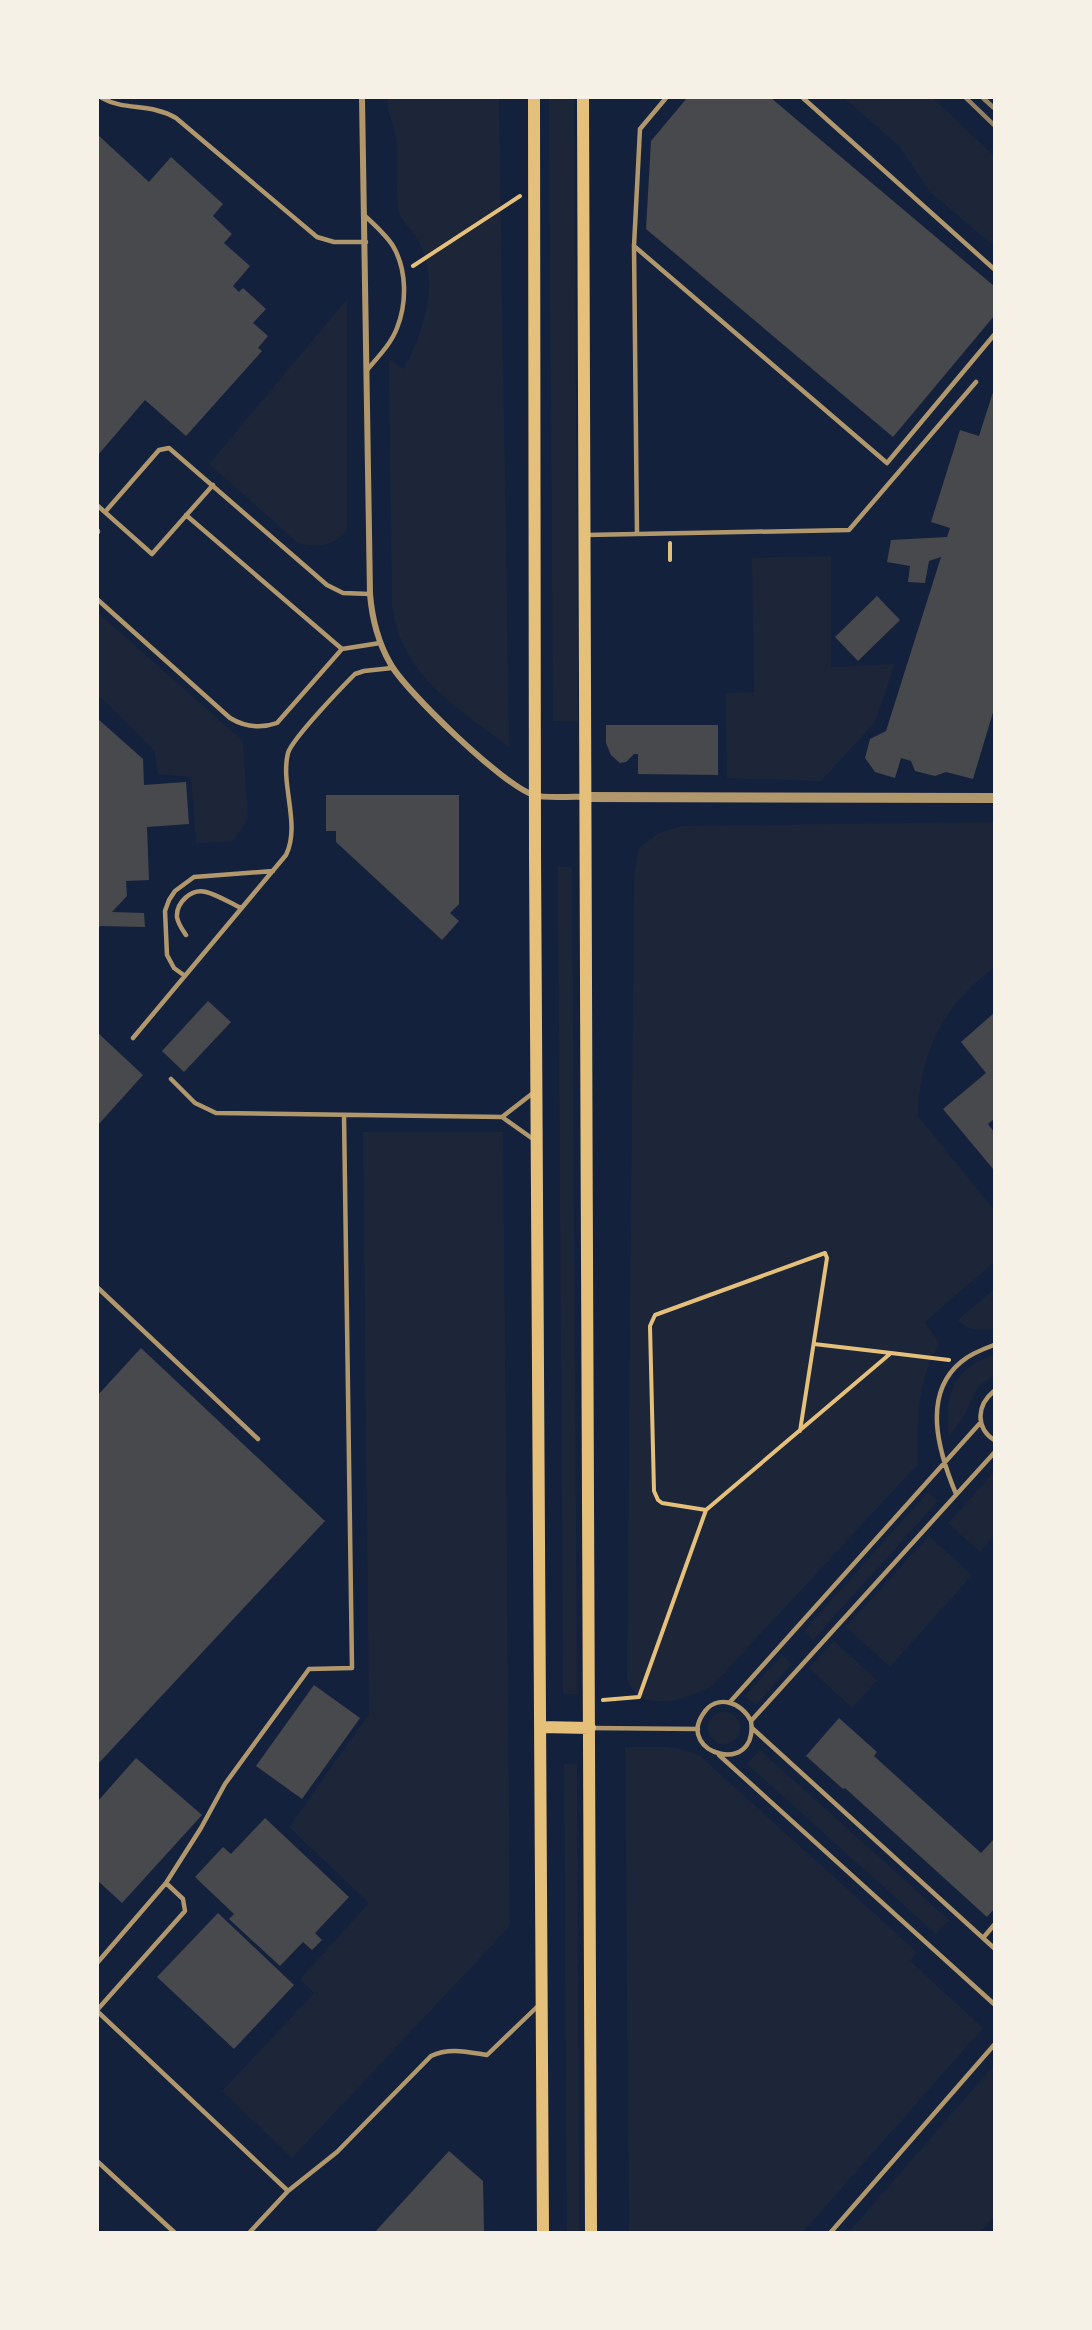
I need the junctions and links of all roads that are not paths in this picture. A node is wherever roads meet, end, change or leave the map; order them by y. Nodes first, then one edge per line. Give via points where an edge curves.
1 (102, 98) edge
2 (362, 98) edge
3 (534, 98) edge
4 (583, 98) edge
5 (666, 98) edge
6 (803, 98) edge
7 (365, 216) junction
8 (366, 242) junction
9 (634, 246) junction
10 (994, 269) edge
11 (994, 335) edge
12 (367, 370) junction
13 (976, 382) dead end
14 (213, 484) junction
15 (98, 506) edge
16 (105, 512) junction
17 (186, 515) junction
18 (637, 534) junction
19 (583, 535) junction
20 (370, 594) junction
21 (98, 600) edge
22 (381, 643) junction
23 (342, 649) junction
24 (392, 668) junction
25 (534, 796) junction
26 (584, 796) junction
27 (994, 798) edge
28 (273, 870) junction
29 (241, 908) junction
30 (186, 935) dead end
31 (184, 976) junction
32 (133, 1038) dead end
33 (171, 1079) dead end
34 (537, 1090) junction
35 (344, 1115) junction
36 (502, 1117) junction
37 (537, 1141) junction
38 (98, 1288) edge
39 (994, 1345) edge
40 (994, 1391) edge
41 (981, 1422) junction
42 (258, 1439) dead end
43 (994, 1440) edge
44 (994, 1453) edge
45 (944, 1464) junction
46 (956, 1494) junction
47 (730, 1702) junction
48 (751, 1721) junction
49 (541, 1727) junction
50 (590, 1728) junction
51 (752, 1728) junction
52 (698, 1729) junction
53 (719, 1755) junction
54 (166, 1883) junction
55 (994, 1925) edge
56 (983, 1938) junction
57 (994, 1948) edge
58 (98, 1962) edge
59 (542, 2003) junction
60 (994, 2004) edge
61 (98, 2011) edge
62 (994, 2045) edge
63 (98, 2162) edge
64 (288, 2191) junction
65 (174, 2232) edge
66 (250, 2232) edge
67 (543, 2232) edge
68 (591, 2232) edge
69 (831, 2232) edge

1 - 8 lane via 123,106 152,108 176,118 317,237 334,242
2 - 7 street
3 - 25 main road
4 - 19 main road
5 - 9 lane via 640,129
6 - 10 lane
7 - 8 street
7 - 12 lane via 395,249 404,302 397,329
8 - 12 street
9 - 11 lane via 887,463
9 - 18 lane
12 - 20 street
13 - 18 lane via 849,530
14 - 16 lane via 174,451 163,448
14 - 17 lane
14 - 20 lane via 333,590
15 - 16 lane
16 - 17 lane via 152,554
17 - 23 lane
18 - 19 lane
19 - 26 main road
20 - 22 street
21 - 23 lane via 230,718 249,726 277,723
22 - 23 lane
22 - 24 street
24 - 25 street via 412,693 494,769
24 - 28 lane via 355,674 292,745 287,762 291,839 286,855
25 - 26 street
25 - 34 main road
26 - 27 street
26 - 50 main road
28 - 29 lane
28 - 31 lane via 194,877 175,891 165,911 167,955
29 - 30 lane via 207,892 193,893 182,901 177,912 179,926
29 - 31 lane
31 - 32 lane
33 - 35 lane via 195,1103 216,1113
34 - 36 lane
34 - 37 main road
35 - 36 lane
35 - 54 lane via 352,1668 309,1669 225,1784
36 - 37 lane
37 - 49 main road
38 - 42 lane
39 - 45 lane via 961,1362 942,1389 937,1424
40 - 41 lane via 983,1404
41 - 43 lane
41 - 45 lane
44 - 46 lane
45 - 46 lane
45 - 47 lane
46 - 48 lane
47 - 48 lane via 743,1708
47 - 52 lane via 708,1708
48 - 51 lane
49 - 50 main road
49 - 59 main road
50 - 52 lane
50 - 68 main road
51 - 53 lane via 742,1749
51 - 56 lane
52 - 53 lane via 702,1742
53 - 60 lane
54 - 58 lane
54 - 61 lane via 183,1899 185,1911
55 - 56 lane
56 - 57 lane
59 - 64 lane via 487,2055 451,2050 431,2056 337,2152
59 - 67 main road
61 - 64 lane
62 - 69 lane
63 - 65 lane
64 - 66 lane

